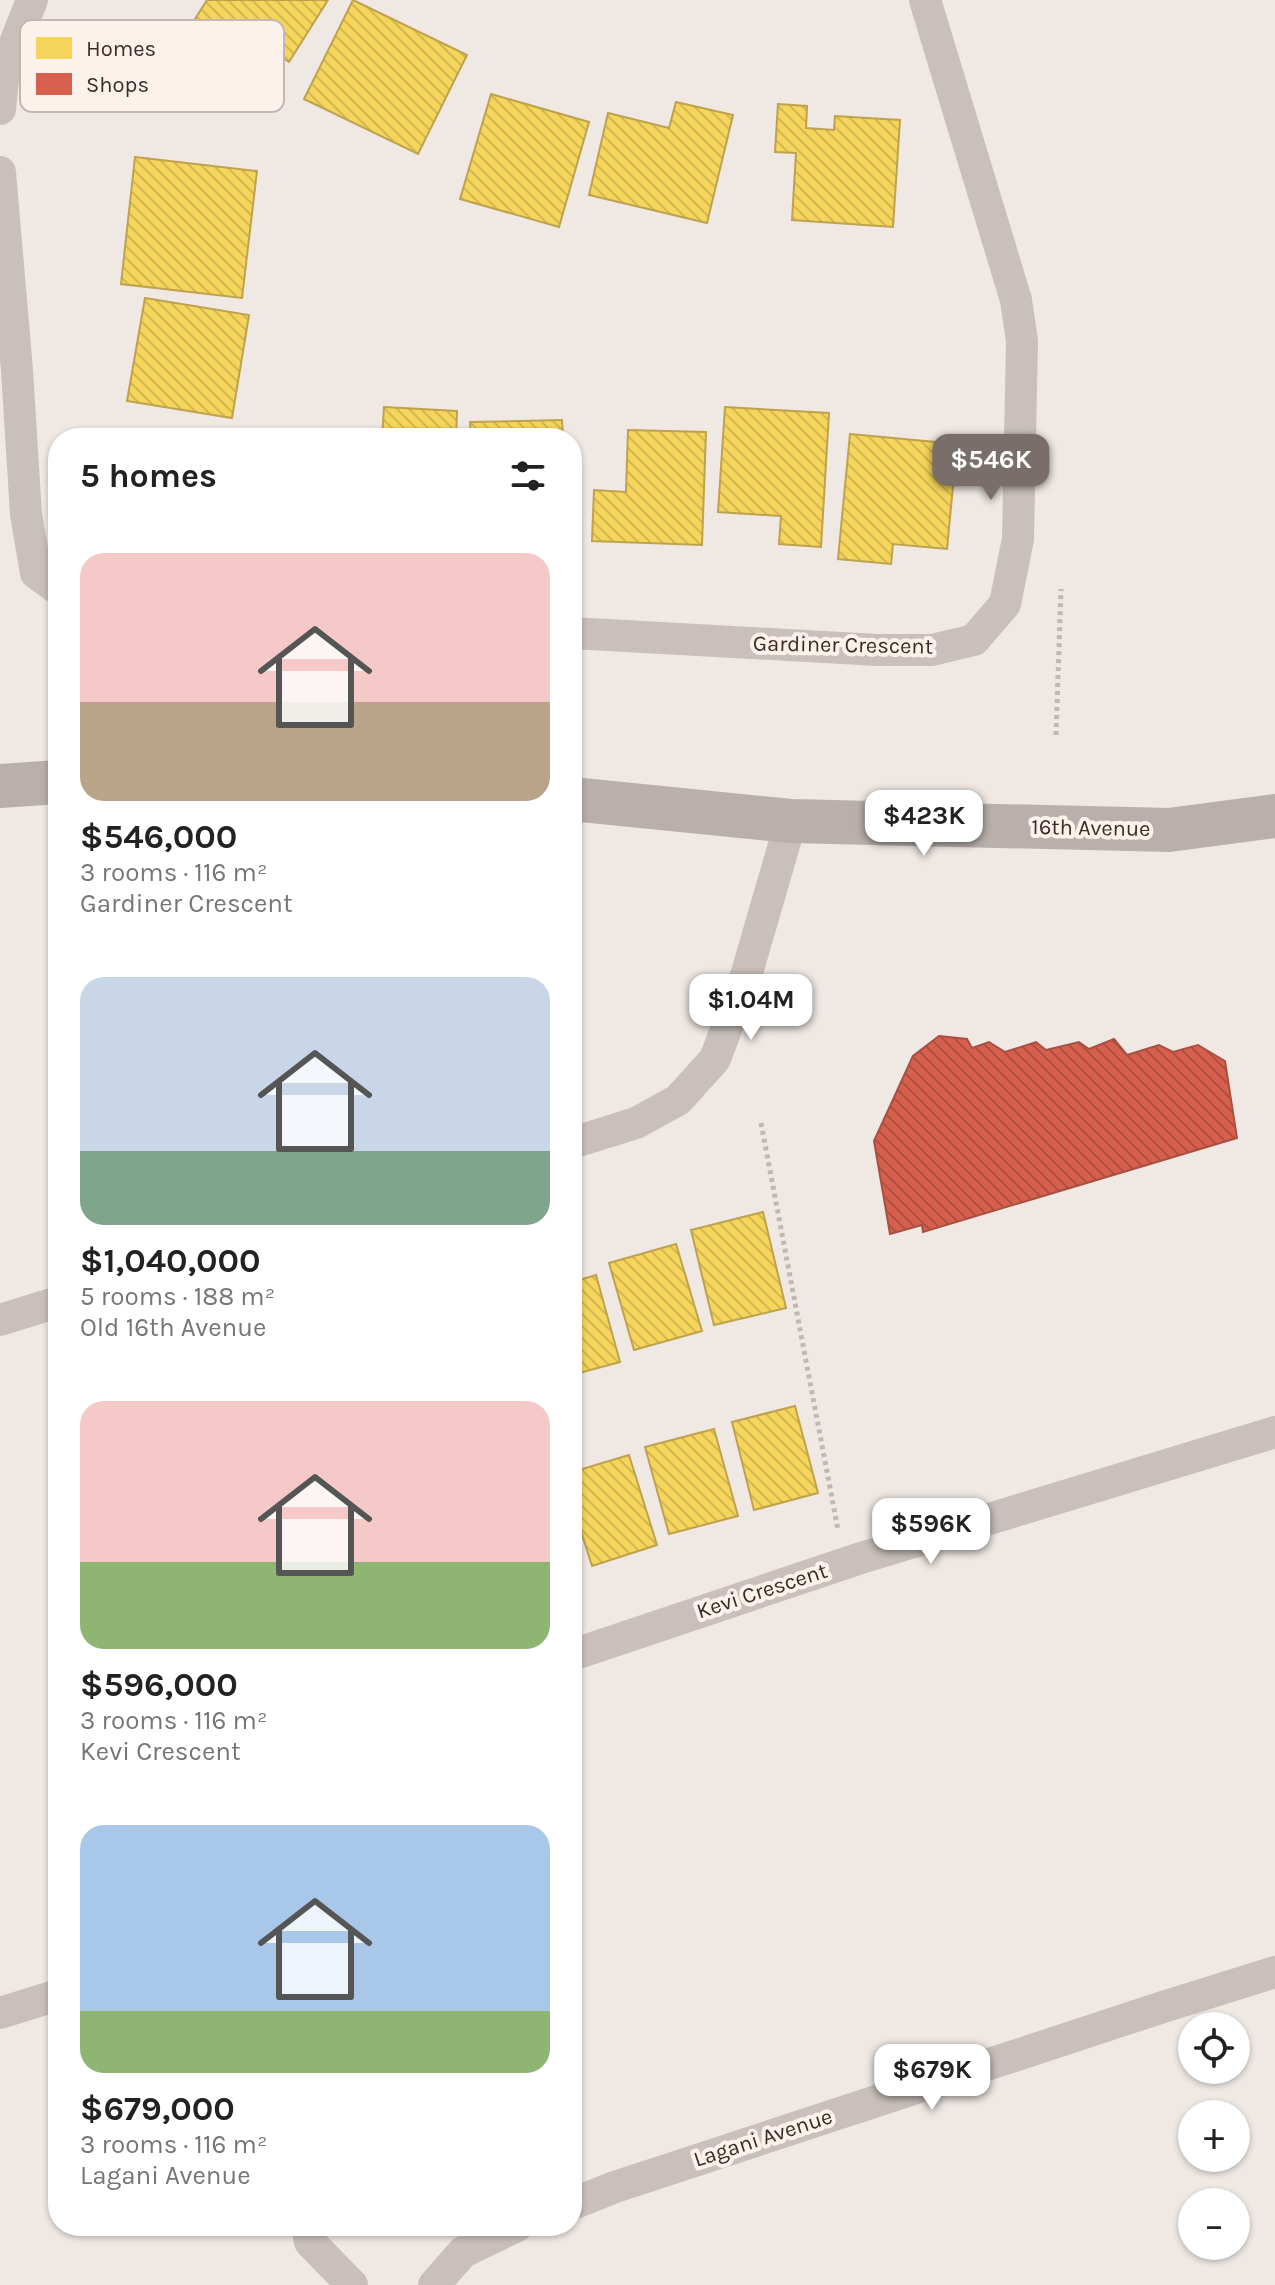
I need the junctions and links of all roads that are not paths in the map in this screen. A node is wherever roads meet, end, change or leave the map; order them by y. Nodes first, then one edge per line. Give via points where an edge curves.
1 (32, 0) edge
2 (925, 0) edge
3 (24, 20) edge
4 (20, 30) edge
5 (0, 109) edge
6 (0, 172) edge
7 (48, 582) edge
8 (582, 634) edge
9 (48, 782) edge
10 (0, 786) edge
11 (582, 800) edge
12 (1275, 816) edge
13 (791, 821) junction
14 (582, 1140) edge
15 (48, 1305) edge
16 (0, 1320) edge
17 (1275, 1432) edge
18 (582, 1652) edge
19 (1275, 1972) edge
20 (48, 1998) edge
21 (0, 2013) edge
22 (582, 2200) edge
23 (309, 2236) edge
24 (496, 2236) edge
25 (352, 2285) edge
26 (434, 2285) edge

1 - 3 street
2 - 8 street, Gardiner Crescent via 1016,300 1022,341 1018,539 1005,604 974,640 932,650
4 - 5 street via 4,71
6 - 7 street via 26,514 36,573
9 - 10 main road
11 - 13 main road, 16th Avenue
12 - 13 main road, 16th Avenue via 1169,830
13 - 14 street via 746,976 715,1059 678,1100 636,1123
15 - 16 street
17 - 18 street, Kevi Crescent via 845,1564
19 - 22 street, Lagani Avenue
20 - 21 street
23 - 25 street
24 - 26 street via 463,2252

